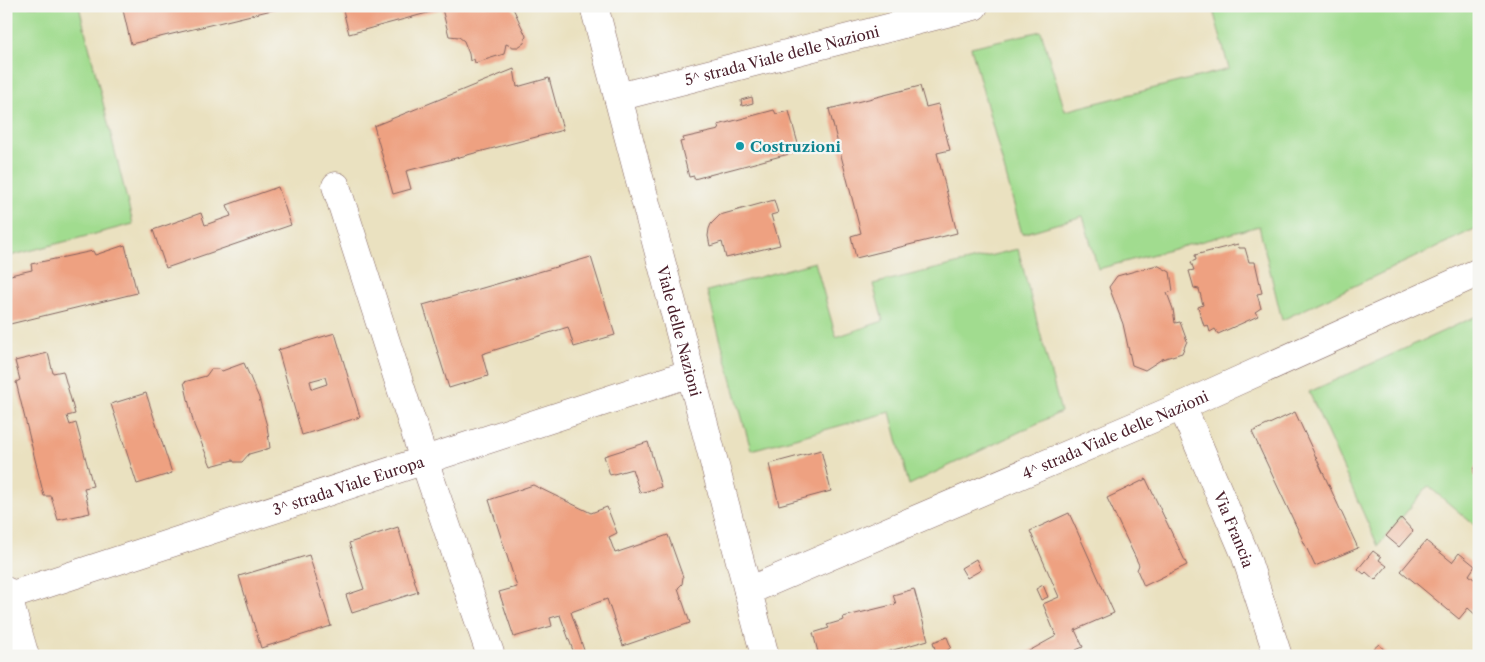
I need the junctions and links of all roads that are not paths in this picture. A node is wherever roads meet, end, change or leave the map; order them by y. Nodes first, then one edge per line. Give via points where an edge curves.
1 (594, 6) edge
2 (974, 6) edge
3 (618, 97) junction
4 (336, 186) dead end
5 (1479, 272) edge
6 (691, 373) junction
7 (1182, 406) junction
8 (424, 460) junction
9 (748, 591) junction
10 (7, 595) edge
11 (25, 656) edge
12 (491, 656) edge
13 (765, 656) edge
14 (1278, 656) edge

1 - 3 street, Viale delle Nazioni
2 - 3 street, 5^ strada Viale delle Nazioni
3 - 6 street, Viale delle Nazioni
4 - 8 street
5 - 7 street, 4^ strada Viale delle Nazioni
6 - 8 street, 3^ strada Viale Europa
6 - 9 street, Viale delle Nazioni
7 - 9 street, 4^ strada Viale delle Nazioni
7 - 14 street, Via Francia via 1245,554
8 - 10 street, 3^ strada Viale Europa
8 - 12 street
9 - 13 street, Viale delle Nazioni
10 - 11 street

